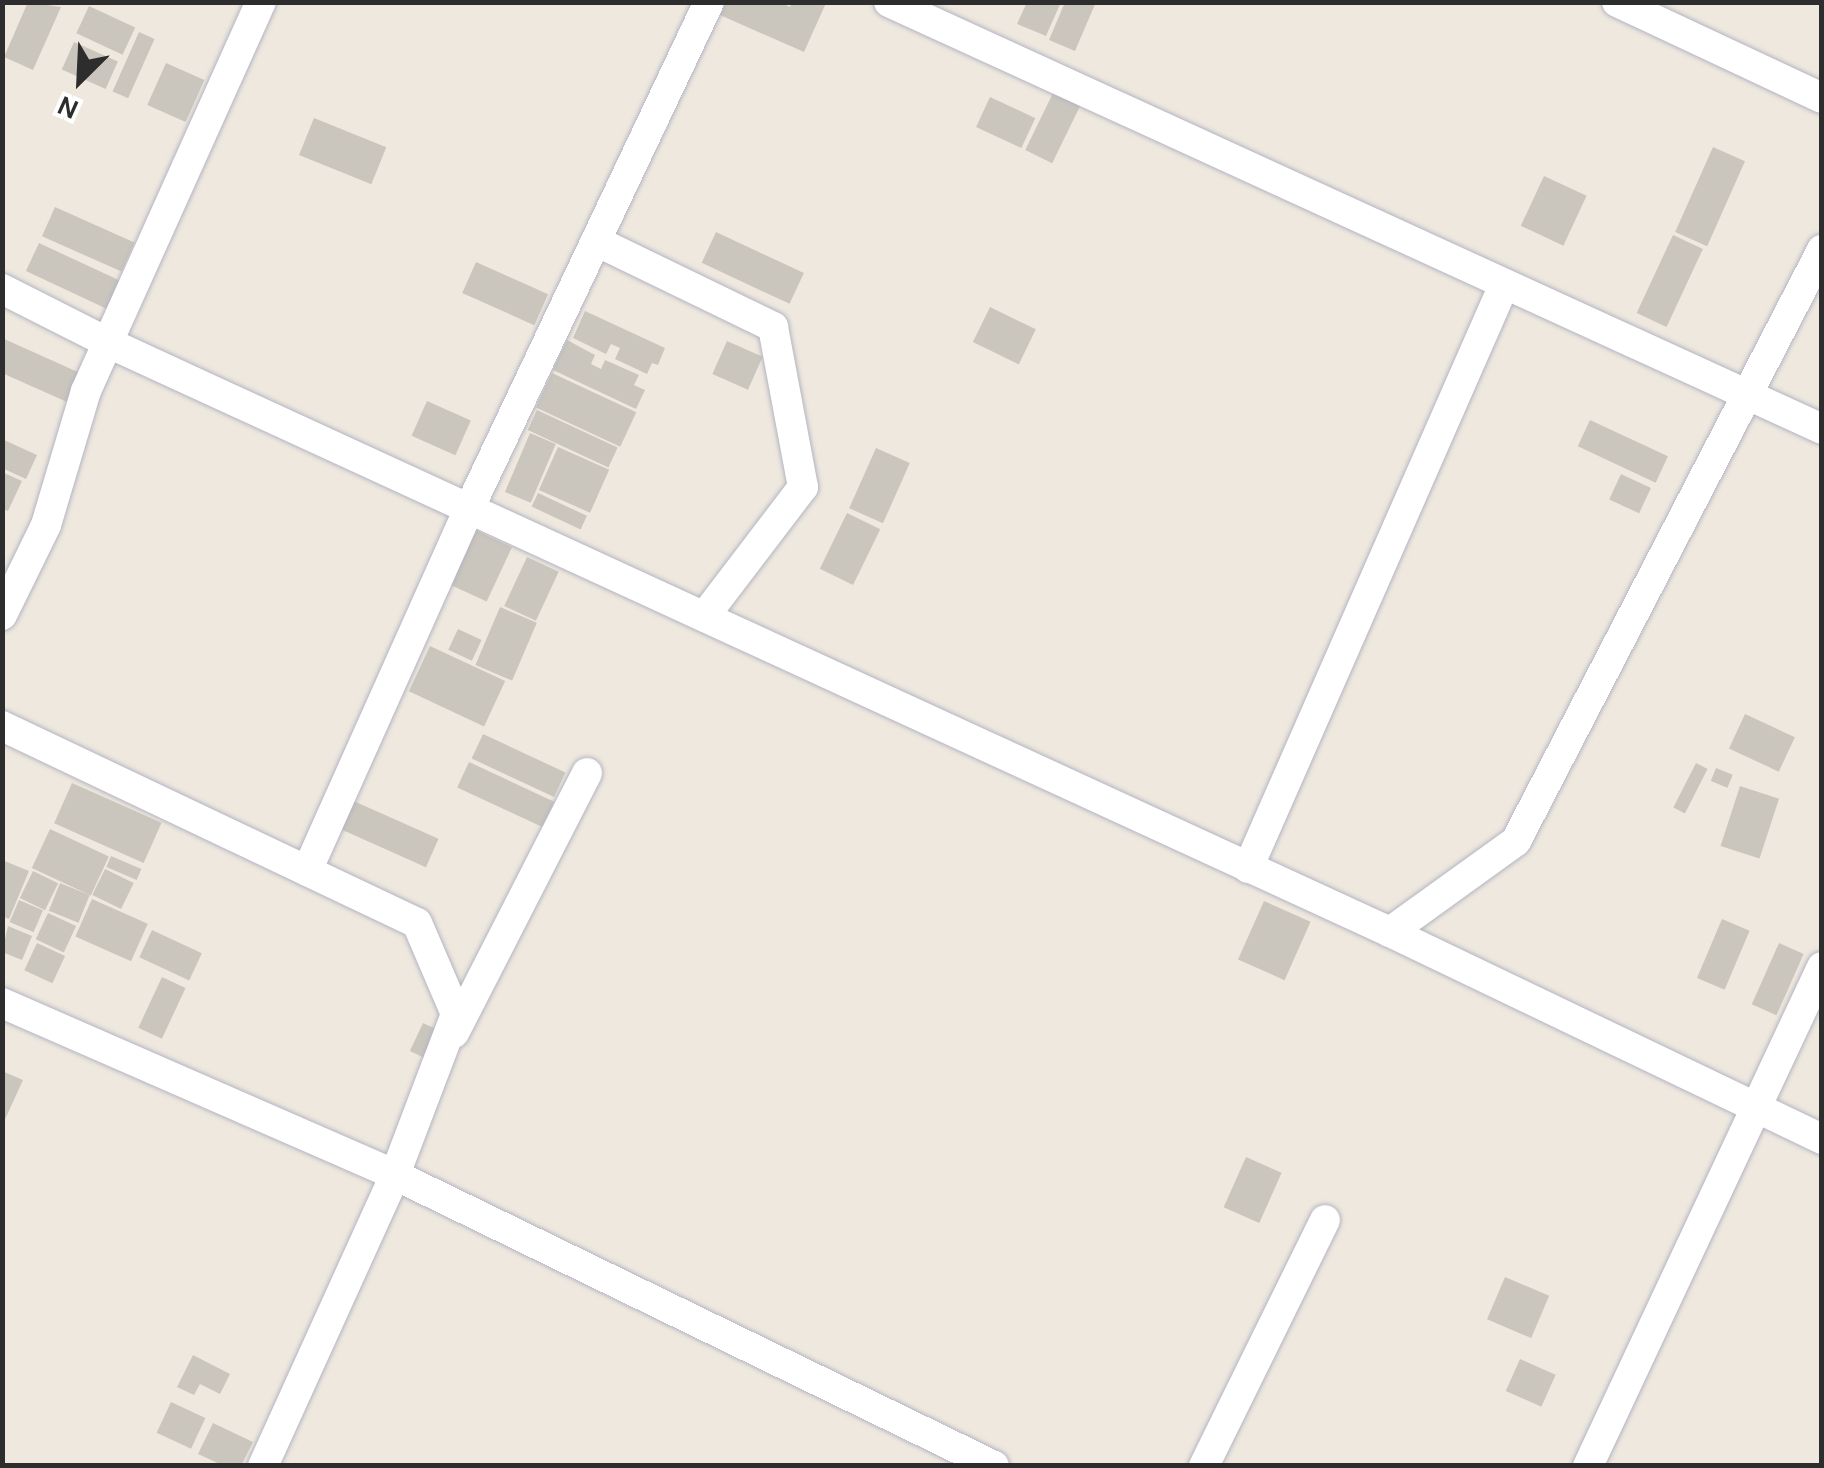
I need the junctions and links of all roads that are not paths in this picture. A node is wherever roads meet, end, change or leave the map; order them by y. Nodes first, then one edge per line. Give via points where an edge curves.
1 (261, 2) edge
2 (709, 2) edge
3 (889, 2) edge
4 (1617, 2) edge
5 (946, 15) edge
6 (1822, 98) edge
7 (596, 242) junction
8 (1822, 250) edge
9 (1504, 287) junction
10 (2, 289) edge
11 (111, 344) junction
12 (1750, 395) junction
13 (1822, 429) edge
14 (470, 509) junction
15 (2, 615) edge
16 (704, 618) junction
17 (2, 726) edge
18 (587, 773) dead end
19 (1248, 868) junction
20 (307, 871) junction
21 (1390, 932) junction
22 (1822, 966) edge
23 (2, 1003) edge
24 (438, 1062) junction
25 (1756, 1108) junction
26 (1822, 1139) edge
27 (396, 1175) junction
28 (1325, 1220) dead end
29 (264, 1466) edge
30 (994, 1466) edge
31 (1204, 1466) edge
32 (1588, 1466) edge

1 - 11 street
2 - 7 street
3 - 5 street
4 - 6 street
5 - 9 street
7 - 14 street
7 - 16 street via 773,327 803,486
8 - 12 street
9 - 12 street
9 - 19 street
10 - 11 street
11 - 14 street
11 - 15 street via 86,392 46,525
12 - 13 street
12 - 21 street via 1516,841
14 - 16 street
14 - 20 street
16 - 19 street
17 - 20 street
18 - 24 street
19 - 21 street
20 - 24 street via 416,922 456,1014
21 - 25 street
22 - 25 street
23 - 27 street
24 - 27 street
25 - 26 street
25 - 32 street
27 - 29 street
27 - 30 street
28 - 31 street

